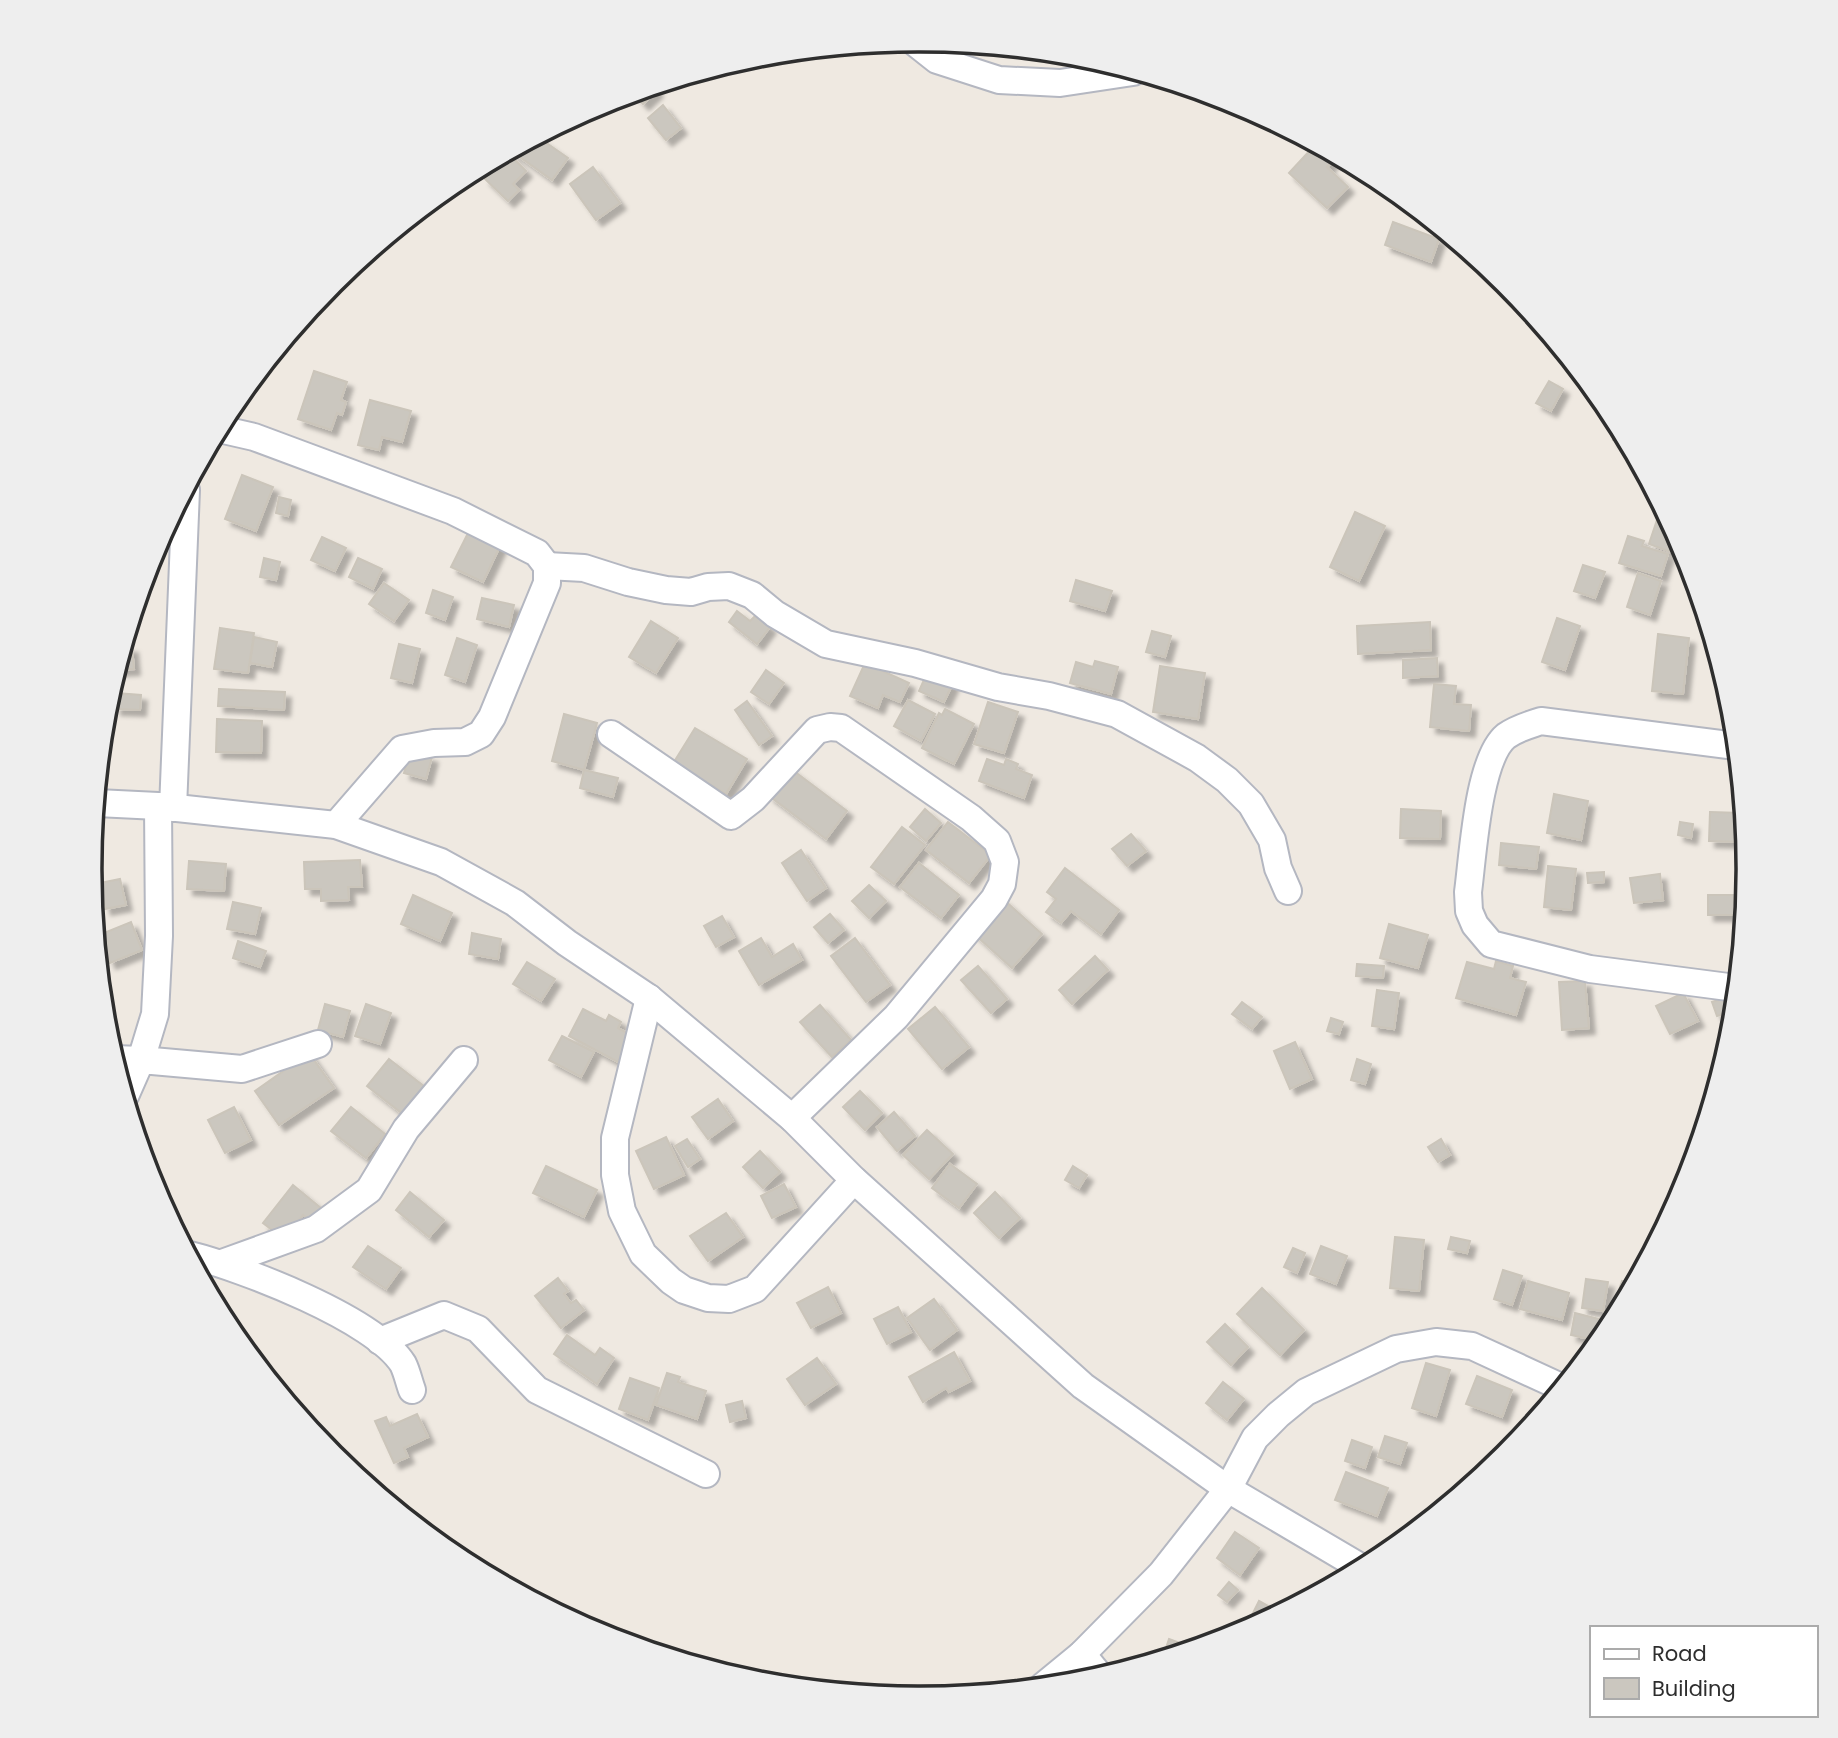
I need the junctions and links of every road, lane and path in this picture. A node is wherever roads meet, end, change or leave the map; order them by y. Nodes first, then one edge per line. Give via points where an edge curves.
1 (927, 52) edge
2 (1110, 75) edge
3 (230, 432) edge
4 (185, 514) edge
5 (547, 566) junction
6 (611, 734) dead end
7 (1726, 745) edge
8 (105, 803) edge
9 (166, 807) junction
10 (336, 825) junction
11 (1288, 891) dead end
12 (1727, 987) edge
13 (649, 998) junction
14 (318, 1044) dead end
15 (464, 1059) dead end
16 (128, 1060) edge
17 (792, 1118) junction
18 (854, 1180) junction
19 (202, 1258) edge
20 (222, 1263) junction
21 (380, 1341) junction
22 (1552, 1384) edge
23 (412, 1390) dead end
24 (706, 1474) dead end
25 (1228, 1489) junction
26 (1351, 1561) edge
27 (1082, 1654) junction
28 (1092, 1667) edge
29 (1058, 1673) edge

1 - 2 street via 937,60 999,80 1060,83
3 - 5 street via 453,511 537,553
4 - 9 street
5 - 10 street via 547,583 481,734 465,743 402,749
5 - 11 street via 584,568 666,590 691,592 729,586 752,595 826,644 1117,714 1196,758 1251,804 1272,840
6 - 17 street via 731,816 753,799 817,730 841,728 997,841 1006,862 1002,884 993,899 896,1017
7 - 12 street via 1541,721 1505,737 1485,772 1468,892 1469,911 1490,944 1590,969
8 - 9 street
9 - 10 street
9 - 16 street via 155,1014
10 - 13 street via 441,862 515,903
13 - 17 street
13 - 18 street via 615,1138 615,1175 622,1211 643,1254 671,1281 708,1298 729,1299 755,1289
14 - 16 street via 242,1069
15 - 20 street via 405,1129 369,1190 316,1228
17 - 18 street
18 - 25 street via 1083,1386
19 - 20 street
20 - 21 street via 311,1300
21 - 23 street via 403,1365
21 - 24 street via 444,1315 478,1329 537,1390
22 - 25 street via 1472,1346 1436,1342 1396,1349 1306,1392 1278,1415 1255,1438
25 - 26 street
25 - 27 street via 1161,1574
27 - 28 street
27 - 29 street

